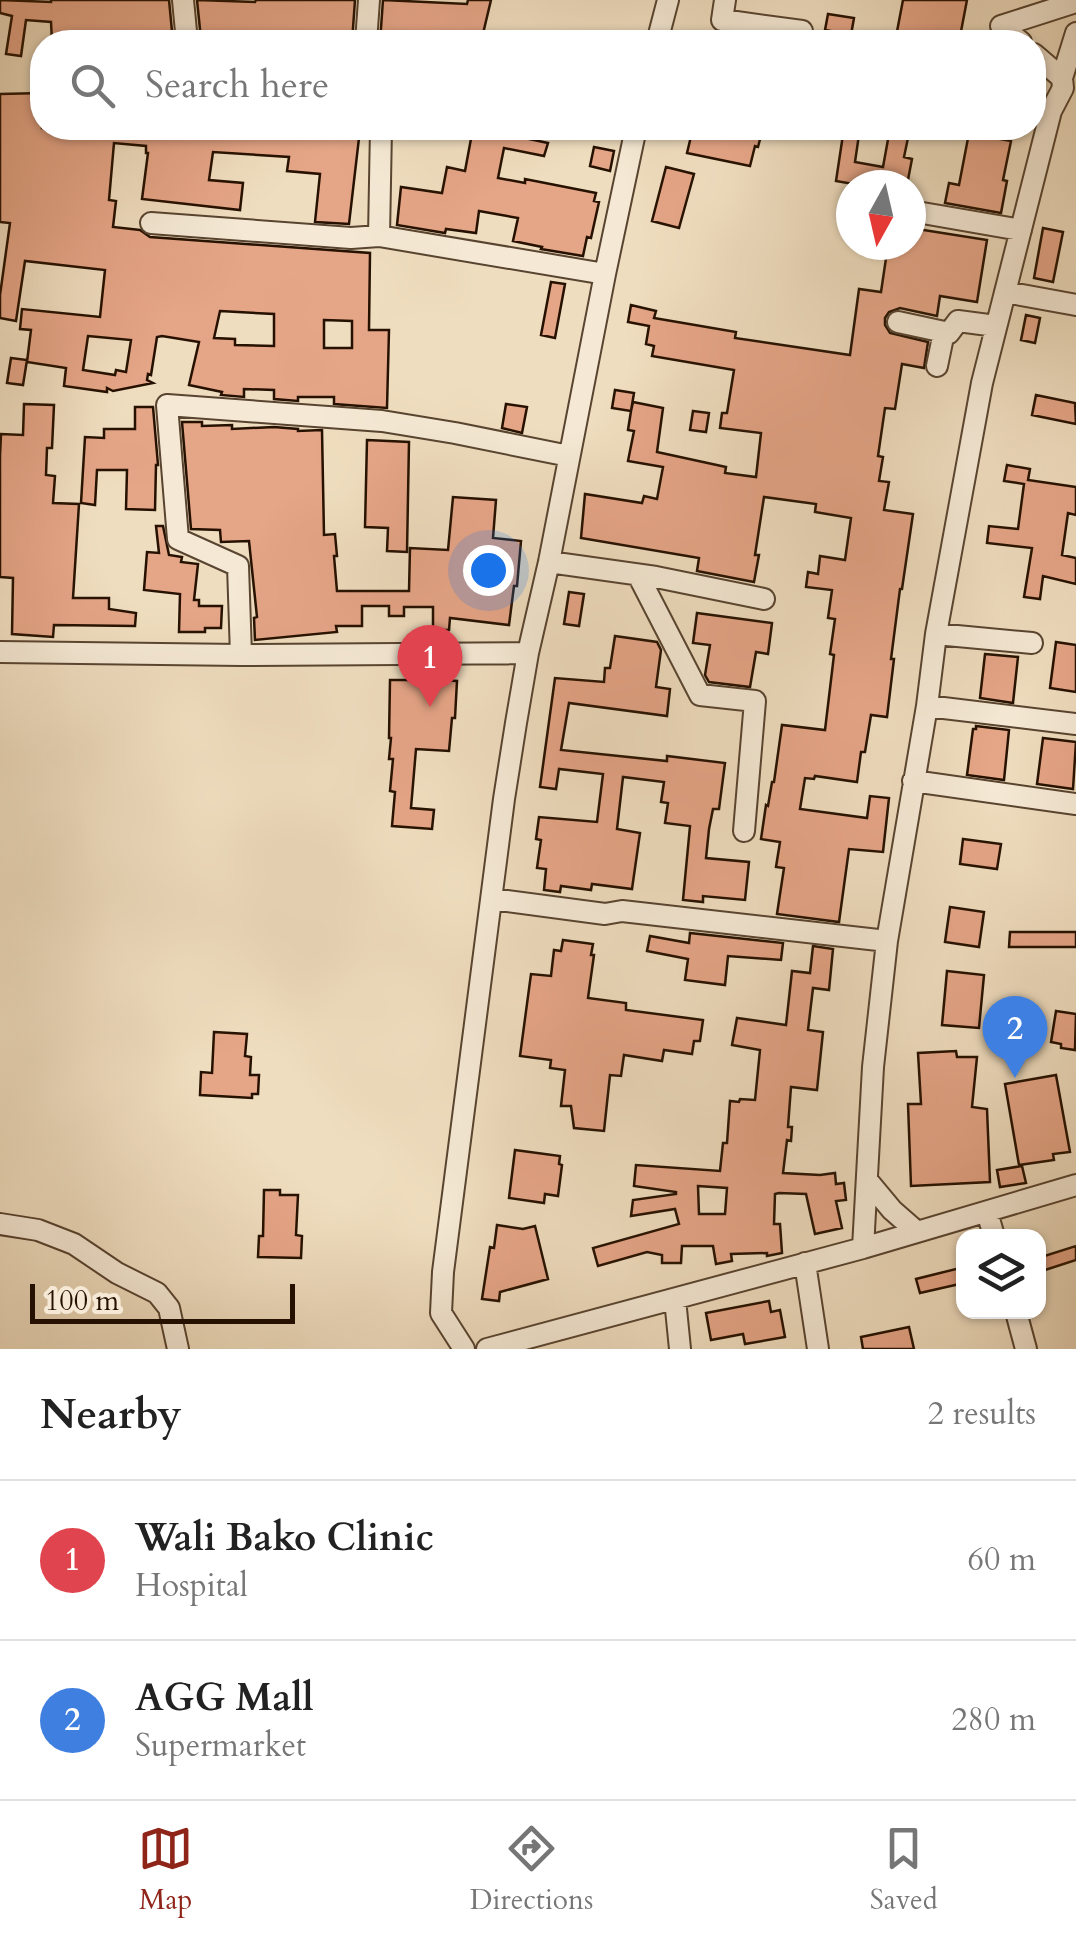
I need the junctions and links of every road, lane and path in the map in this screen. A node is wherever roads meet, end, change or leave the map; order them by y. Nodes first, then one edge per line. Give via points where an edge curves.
1 (183, 0) edge
2 (369, 0) edge
3 (668, 0) edge
4 (726, 0) edge
5 (1076, 2) edge
6 (186, 30) edge
7 (367, 30) edge
8 (660, 30) edge
9 (795, 30) edge
10 (1006, 30) edge
11 (1076, 33) edge
12 (1046, 66) edge
13 (1067, 86) edge
14 (1046, 131) edge
15 (381, 140) edge
16 (633, 140) edge
17 (1044, 140) edge
18 (926, 214) edge
19 (152, 223) dead end
20 (1021, 230) junction
21 (379, 236) junction
22 (604, 274) junction
23 (1005, 292) junction
24 (1076, 305) edge
25 (898, 322) dead end
26 (996, 326) junction
27 (944, 332) junction
28 (937, 366) dead end
29 (569, 456) junction
30 (549, 562) junction
31 (638, 574) junction
32 (764, 599) dead end
33 (936, 634) junction
34 (1032, 643) dead end
35 (0, 652) edge
36 (528, 652) junction
37 (241, 655) junction
38 (928, 706) junction
39 (1076, 724) edge
40 (913, 781) junction
41 (1076, 804) edge
42 (744, 831) dead end
43 (492, 898) junction
44 (887, 941) junction
45 (868, 1180) junction
46 (1076, 1185) edge
47 (987, 1212) junction
48 (0, 1224) edge
49 (992, 1229) edge
50 (916, 1231) junction
51 (863, 1248) junction
52 (805, 1263) junction
53 (675, 1299) junction
54 (1018, 1319) edge
55 (178, 1349) edge
56 (464, 1349) edge
57 (487, 1349) edge
58 (680, 1349) edge
59 (818, 1349) edge
60 (1026, 1349) edge

1 - 6 street
2 - 7 street
3 - 8 street
4 - 9 street via 722,20
5 - 10 street via 1001,26
11 - 13 street
12 - 13 street
13 - 14 street
15 - 21 street
16 - 22 street
17 - 20 street
18 - 20 street
19 - 21 street
20 - 23 street
21 - 22 street
22 - 29 street
23 - 24 street
23 - 26 street
25 - 27 street
26 - 27 street via 958,321
26 - 33 street
27 - 28 street
29 - 30 street
29 - 37 street via 382,421 167,405 178,539 238,566
30 - 31 street
30 - 36 street
31 - 32 street
31 - 42 street via 700,695 754,701
33 - 34 street
33 - 38 street
35 - 37 street
36 - 37 street
36 - 43 street
38 - 39 street
38 - 40 street
40 - 41 street
40 - 44 street
43 - 44 street
43 - 56 street via 443,1272 441,1313
44 - 45 street
45 - 50 street
45 - 51 street
46 - 47 street
47 - 49 street
47 - 50 street
48 - 55 street via 74,1244 157,1293 169,1308
50 - 51 street
51 - 52 street
52 - 53 street
52 - 59 street
53 - 57 street
53 - 58 street
54 - 60 street

